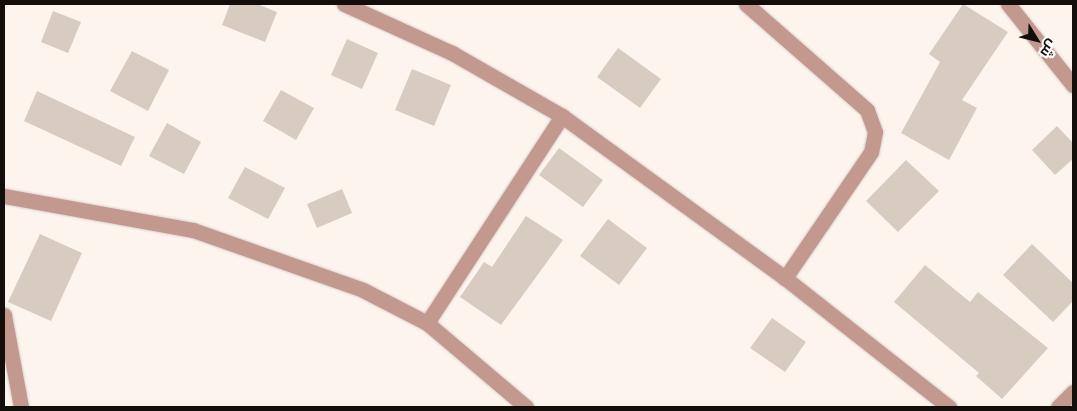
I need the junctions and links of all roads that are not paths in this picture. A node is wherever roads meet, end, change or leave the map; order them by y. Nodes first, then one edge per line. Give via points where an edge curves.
1 (344, 4) edge
2 (746, 4) edge
3 (1008, 4) edge
4 (1073, 85) edge
5 (562, 116) junction
6 (4, 196) edge
7 (785, 278) junction
8 (4, 315) edge
9 (427, 323) junction
10 (1073, 392) edge
11 (21, 407) edge
12 (526, 407) edge
13 (949, 407) edge
14 (1058, 407) edge

1 - 5 street via 452,53
2 - 7 street via 867,110 875,132 871,152
3 - 4 street
5 - 7 street
5 - 9 street
6 - 9 street via 193,230 363,290
7 - 13 street
8 - 11 street
9 - 12 street
10 - 14 street

